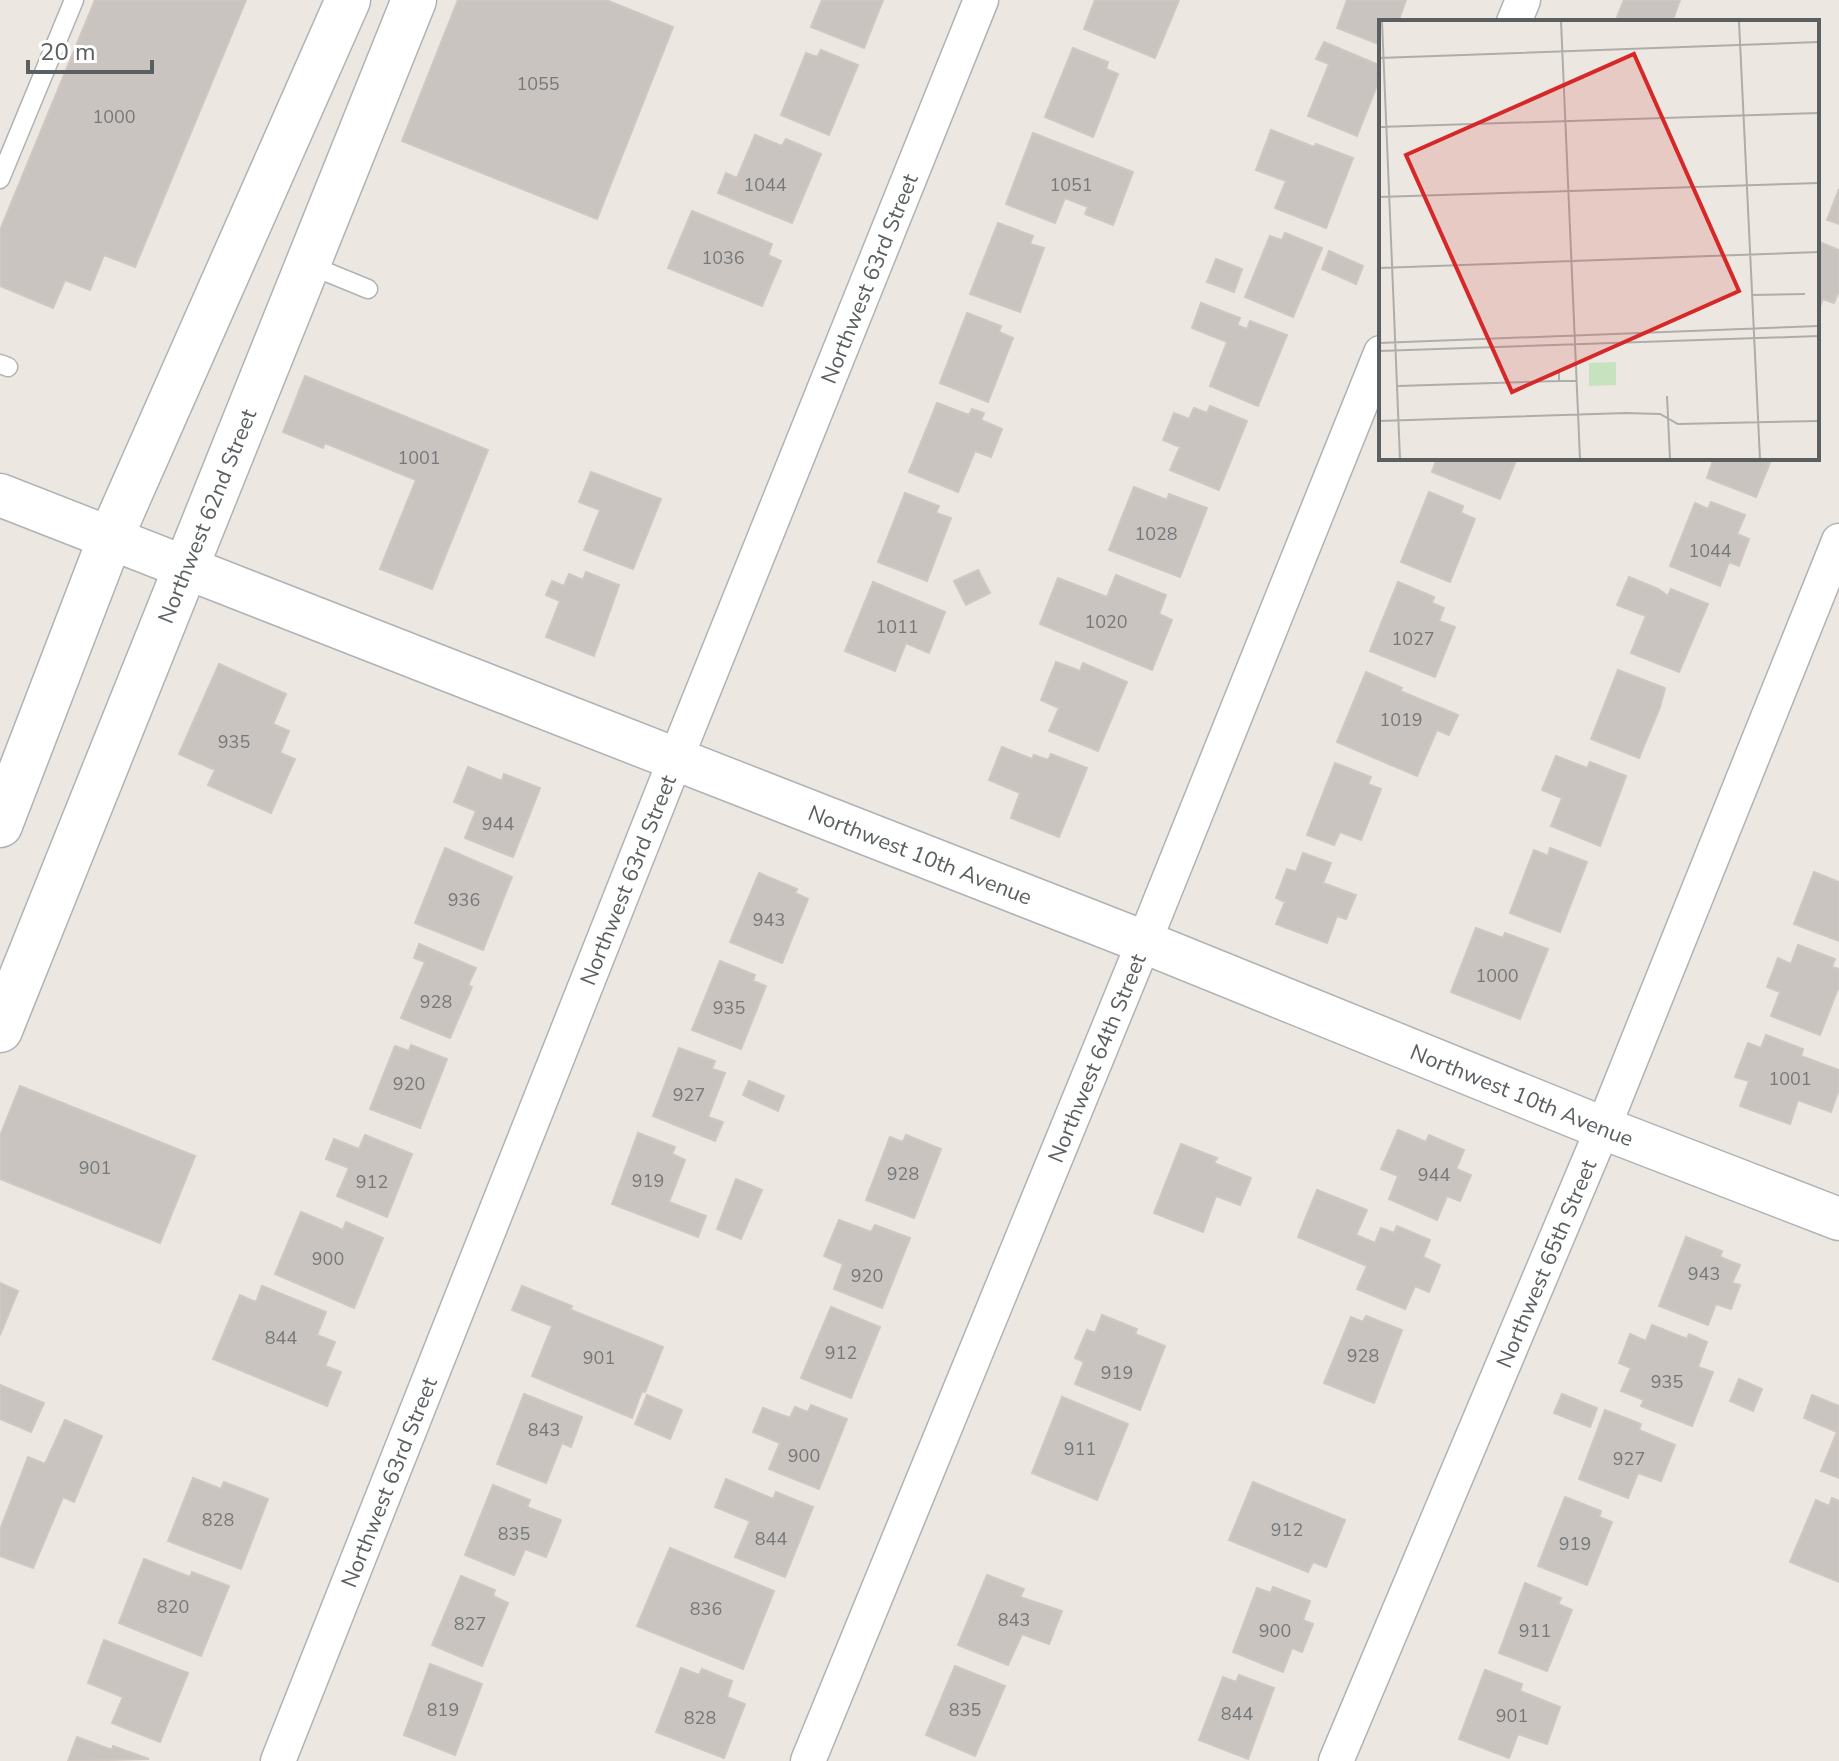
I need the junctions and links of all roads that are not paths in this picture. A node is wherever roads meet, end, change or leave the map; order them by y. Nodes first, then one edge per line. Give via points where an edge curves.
1 (74, 0) edge
2 (348, 0) edge
3 (414, 0) edge
4 (981, 0) edge
5 (1523, 0) edge
6 (1515, 20) edge
7 (0, 179) edge
8 (307, 264) junction
9 (368, 289) dead end
10 (1379, 358) edge
11 (0, 495) edge
12 (110, 539) junction
13 (1839, 541) edge
14 (184, 569) junction
15 (676, 758) junction
16 (0, 825) edge
17 (1144, 942) junction
18 (0, 1030) edge
19 (1603, 1128) junction
20 (1839, 1219) edge
21 (278, 1761) edge
22 (808, 1761) edge
23 (1336, 1761) edge

1 - 7 lane
2 - 12 main road
3 - 8 main road, Northwest 62nd Street
4 - 15 street, Northwest 63rd Street
5 - 6 street
8 - 9 lane
8 - 14 main road, Northwest 62nd Street
10 - 17 street, Northwest 64th Street
11 - 12 street, Northwest 10th Avenue
12 - 14 street, Northwest 10th Avenue
12 - 16 main road
13 - 19 street, Northwest 65th Street
14 - 15 street, Northwest 10th Avenue
14 - 18 main road, Northwest 62nd Street
15 - 17 street, Northwest 10th Avenue
15 - 21 street, Northwest 63rd Street
17 - 19 street, Northwest 10th Avenue
17 - 22 street, Northwest 64th Street
19 - 20 street, Northwest 10th Avenue
19 - 23 street, Northwest 65th Street

